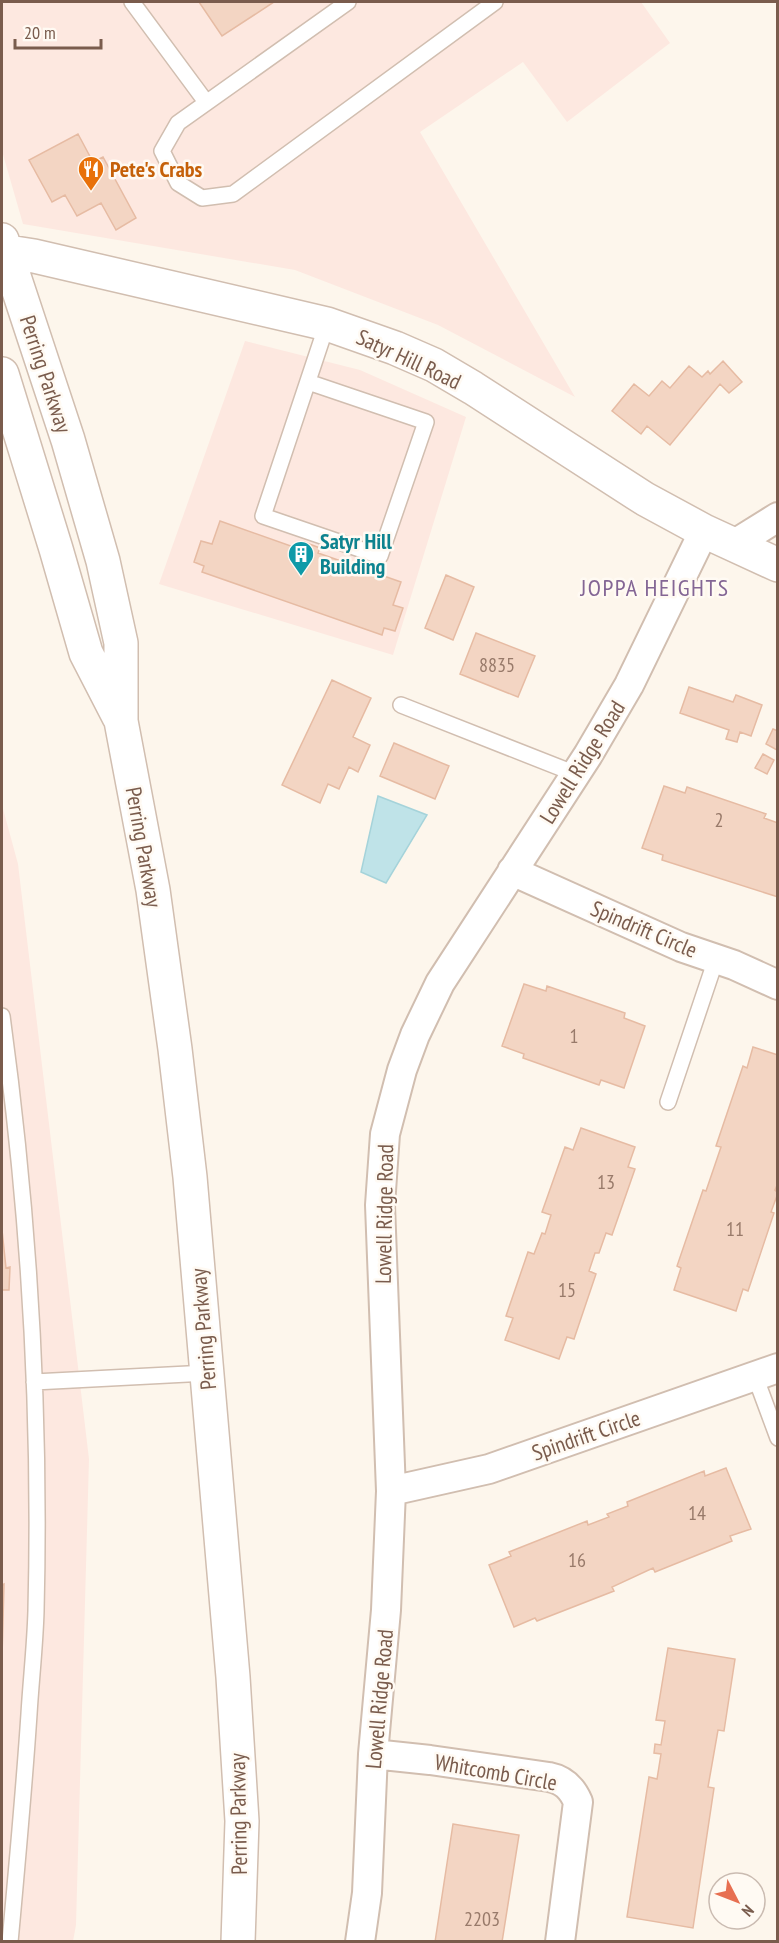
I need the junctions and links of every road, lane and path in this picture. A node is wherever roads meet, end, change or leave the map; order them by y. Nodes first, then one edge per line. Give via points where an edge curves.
1 (132, 2) edge
2 (348, 2) edge
3 (495, 2) edge
4 (206, 102) junction
5 (3, 247) edge
6 (327, 324) junction
7 (2, 374) edge
8 (308, 382) junction
9 (777, 517) edge
10 (704, 531) junction
11 (733, 545) junction
12 (777, 565) edge
13 (401, 705) dead end
14 (121, 721) junction
15 (576, 774) junction
16 (512, 871) junction
17 (716, 959) junction
18 (777, 985) edge
19 (2, 1016) edge
20 (669, 1102) dead end
21 (766, 1372) edge
22 (207, 1373) junction
23 (34, 1382) junction
24 (777, 1438) edge
25 (391, 1491) junction
26 (373, 1754) junction
27 (10, 1941) edge
28 (238, 1941) edge
29 (360, 1941) edge
30 (560, 1941) edge

1 - 4 lane
2 - 4 lane
3 - 4 lane via 233,195 202,198 178,183 162,151 178,123
5 - 6 street, Satyr Hill Road
5 - 14 street, Perring Parkway via 104,561 121,644
6 - 8 lane
6 - 10 street, Satyr Hill Road via 434,365 645,499
7 - 14 street, Perring Parkway via 86,653
8 - 8 lane via 263,516 380,556 426,422
9 - 11 street
10 - 11 street, Satyr Hill Road
10 - 15 street, Lowell Ridge Road via 629,685
11 - 12 street, Satyr Hill Road
13 - 15 lane
14 - 22 street, Perring Parkway via 153,890 175,1049
15 - 16 street, Lowell Ridge Road
16 - 17 street, Spindrift Circle
16 - 25 street, Lowell Ridge Road via 441,983 415,1035 385,1134 380,1205
17 - 18 street, Spindrift Circle
17 - 20 lane
19 - 23 lane via 28,1256
21 - 24 lane
21 - 25 street, Spindrift Circle via 489,1469
22 - 23 lane
22 - 28 street, Perring Parkway via 242,1821
23 - 27 lane via 36,1613
25 - 26 street, Lowell Ridge Road via 386,1610
26 - 29 street, Lowell Ridge Road via 367,1893
26 - 30 street, Whitcomb Circle via 549,1777 569,1787 578,1802

